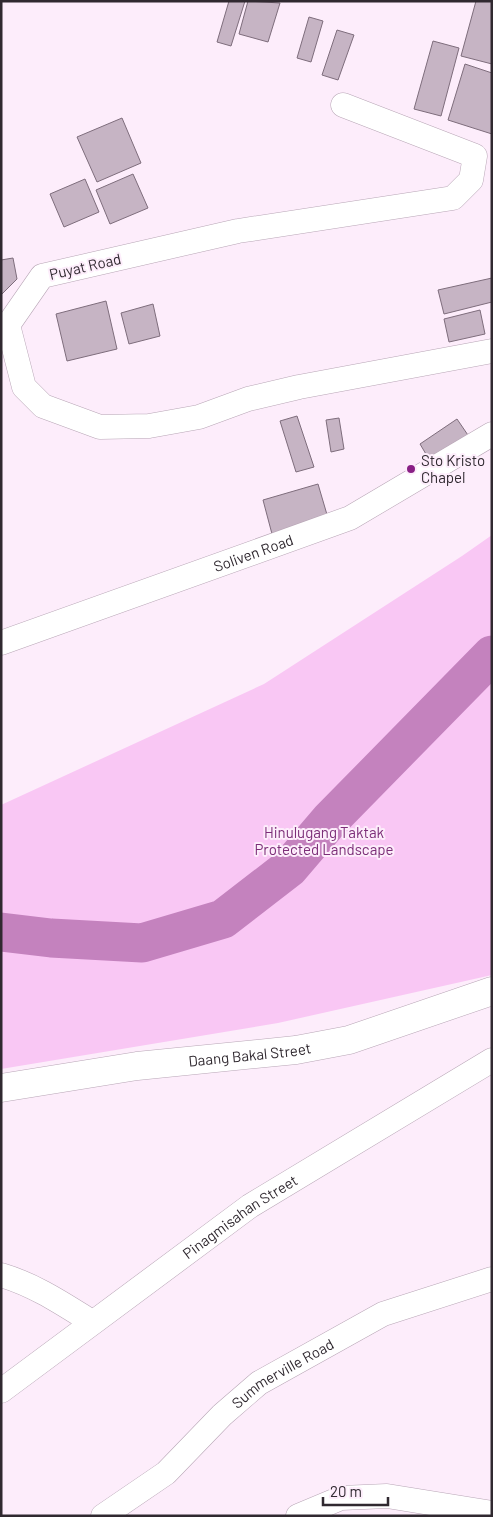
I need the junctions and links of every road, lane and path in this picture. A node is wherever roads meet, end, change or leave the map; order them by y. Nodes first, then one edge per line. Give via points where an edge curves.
1 (343, 105) dead end
2 (492, 351) edge
3 (492, 434) edge
4 (1, 644) edge
5 (492, 991) edge
6 (492, 1060) edge
7 (1, 1088) edge
8 (1, 1275) edge
9 (492, 1279) edge
10 (92, 1322) junction
11 (1, 1391) edge
12 (492, 1513) edge
13 (103, 1516) edge
14 (298, 1516) edge

1 - 2 street, Puyat Road via 475,156 472,180 454,198 238,231 42,276 8,325 24,387 43,406 100,427 149,426 199,417 248,399 299,387
3 - 4 street, Soliven Road via 350,518
5 - 7 street, Daang Bakal Street via 349,1040 296,1050 137,1066
6 - 10 street, Pinagmisahan Street via 250,1206
8 - 10 street via 44,1292
9 - 13 street, Summerville Road via 383,1314 267,1379 222,1415 166,1474
10 - 11 street, Pinagmisahan Street
12 - 14 street via 387,1496 341,1498

